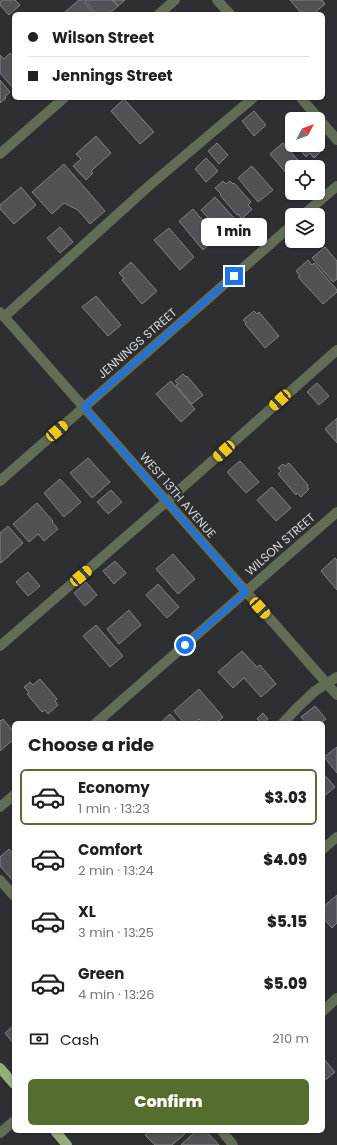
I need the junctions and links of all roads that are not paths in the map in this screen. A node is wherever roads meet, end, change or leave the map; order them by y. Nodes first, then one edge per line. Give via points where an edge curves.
1 (175, 0) edge
2 (217, 0) edge
3 (161, 12) edge
4 (228, 12) edge
5 (62, 100) edge
6 (251, 100) edge
7 (303, 100) edge
8 (337, 140) edge
9 (0, 154) edge
10 (337, 186) edge
11 (311, 208) edge
12 (285, 231) edge
13 (2, 314) edge
14 (337, 350) edge
15 (84, 407) junction
16 (0, 481) edge
17 (167, 501) junction
18 (337, 512) edge
19 (246, 592) junction
20 (0, 646) edge
21 (337, 677) edge
22 (327, 684) junction
23 (337, 695) edge
24 (98, 721) edge
25 (285, 721) edge
26 (12, 797) edge
27 (0, 807) edge
28 (337, 837) edge
29 (325, 847) edge
30 (0, 880) edge
31 (12, 894) edge
32 (337, 998) edge
33 (325, 1009) edge
34 (0, 1068) edge
35 (12, 1082) edge
36 (12, 1123) edge
37 (0, 1133) edge
38 (57, 1133) edge
39 (224, 1133) edge
40 (67, 1145) edge
41 (233, 1145) edge

1 - 3 street
2 - 4 street
5 - 9 street
6 - 13 street
7 - 8 street
10 - 11 street
12 - 15 street, JENNINGS STREET
13 - 15 street, WEST 13TH AVENUE
14 - 17 street
15 - 16 street, JENNINGS STREET
15 - 17 street, WEST 13TH AVENUE
17 - 19 street, WEST 13TH AVENUE
17 - 20 street
18 - 19 street, WILSON STREET
19 - 22 street, WEST 13TH AVENUE
19 - 24 street, WILSON STREET
21 - 22 street
22 - 23 street, WEST 13TH AVENUE
22 - 25 street via 315,691
26 - 27 street
28 - 29 street
30 - 31 street
32 - 33 street
34 - 35 main road
36 - 37 street
38 - 40 main road
39 - 41 street

